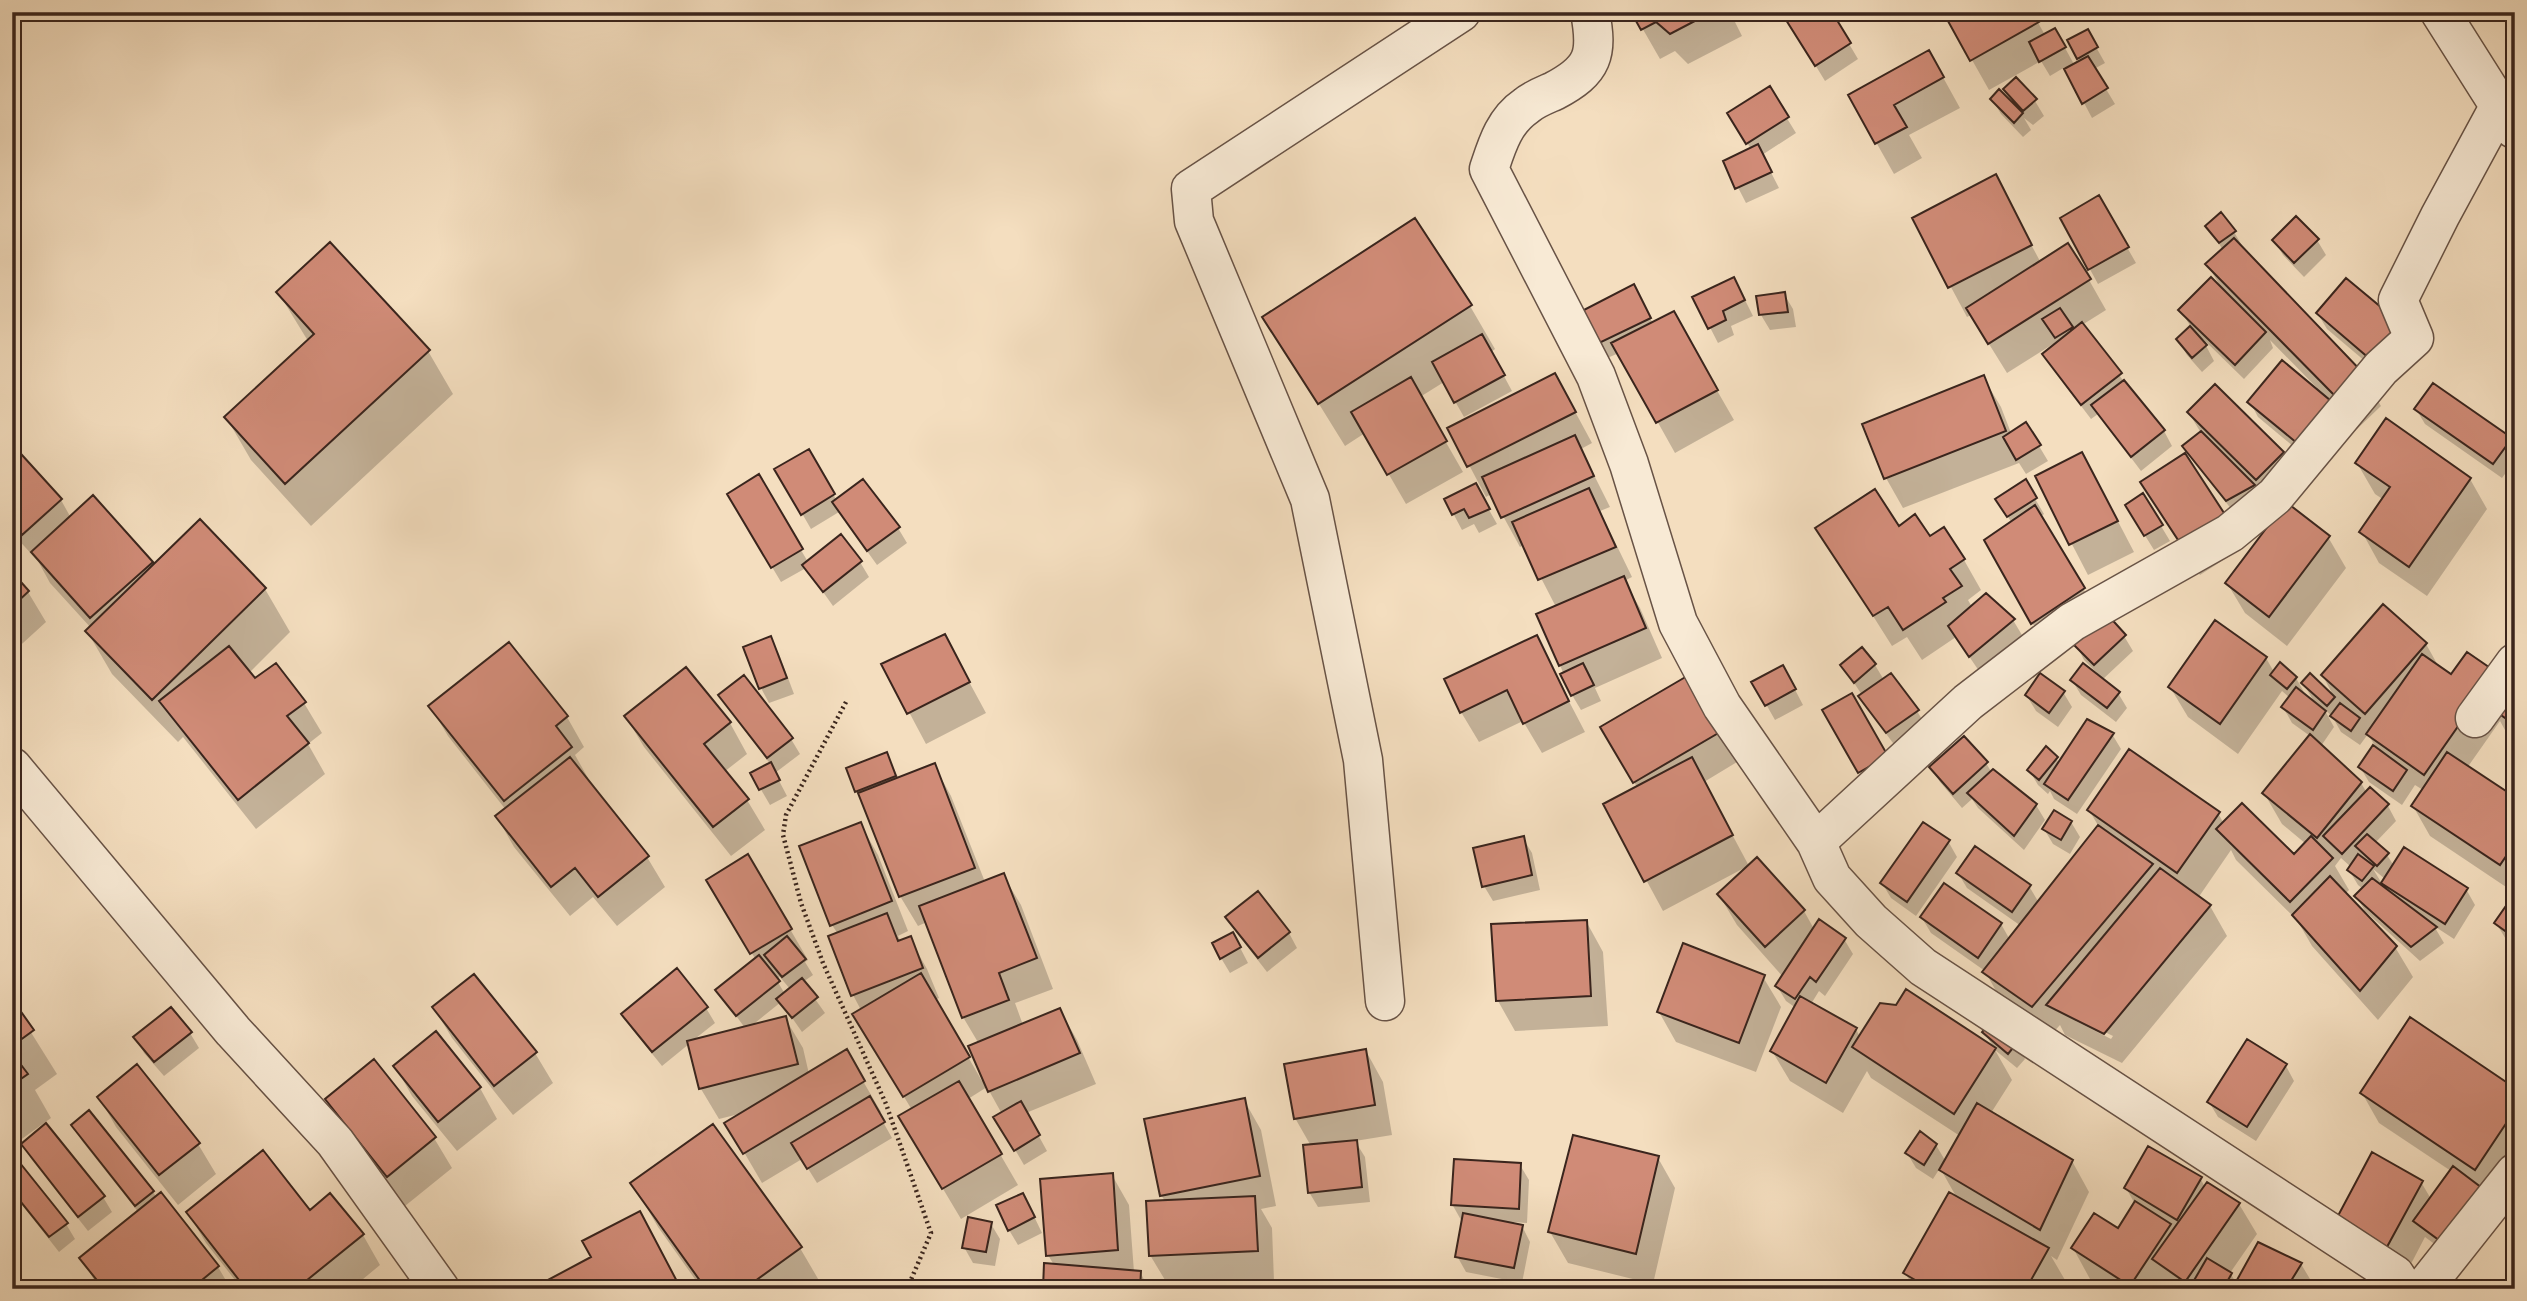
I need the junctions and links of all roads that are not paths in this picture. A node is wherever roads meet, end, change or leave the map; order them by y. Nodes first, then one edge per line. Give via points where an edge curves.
1 (1461, 12) edge
2 (1590, 12) edge
3 (2440, 12) edge
4 (2507, 119) edge
5 (2515, 663) edge
6 (2475, 718) dead end
7 (12, 766) edge
8 (1816, 842) junction
9 (1385, 1001) dead end
10 (2515, 1173) edge
11 (440, 1289) edge
12 (2404, 1289) edge
13 (2423, 1289) edge

1 - 9 street via 1191,189 1194,220 1310,499 1363,761
2 - 8 street via 1595,40 1589,65 1560,88 1525,106 1503,130 1489,169 1596,376 1629,464 1678,623 1722,706
3 - 4 street
4 - 8 street via 2440,216 2398,300 2414,338 2381,368 2275,496 2230,533 2072,622 1968,702
5 - 6 street
7 - 11 street via 233,1031 335,1142
8 - 12 street via 1832,878 1923,967 2395,1275
10 - 13 street

